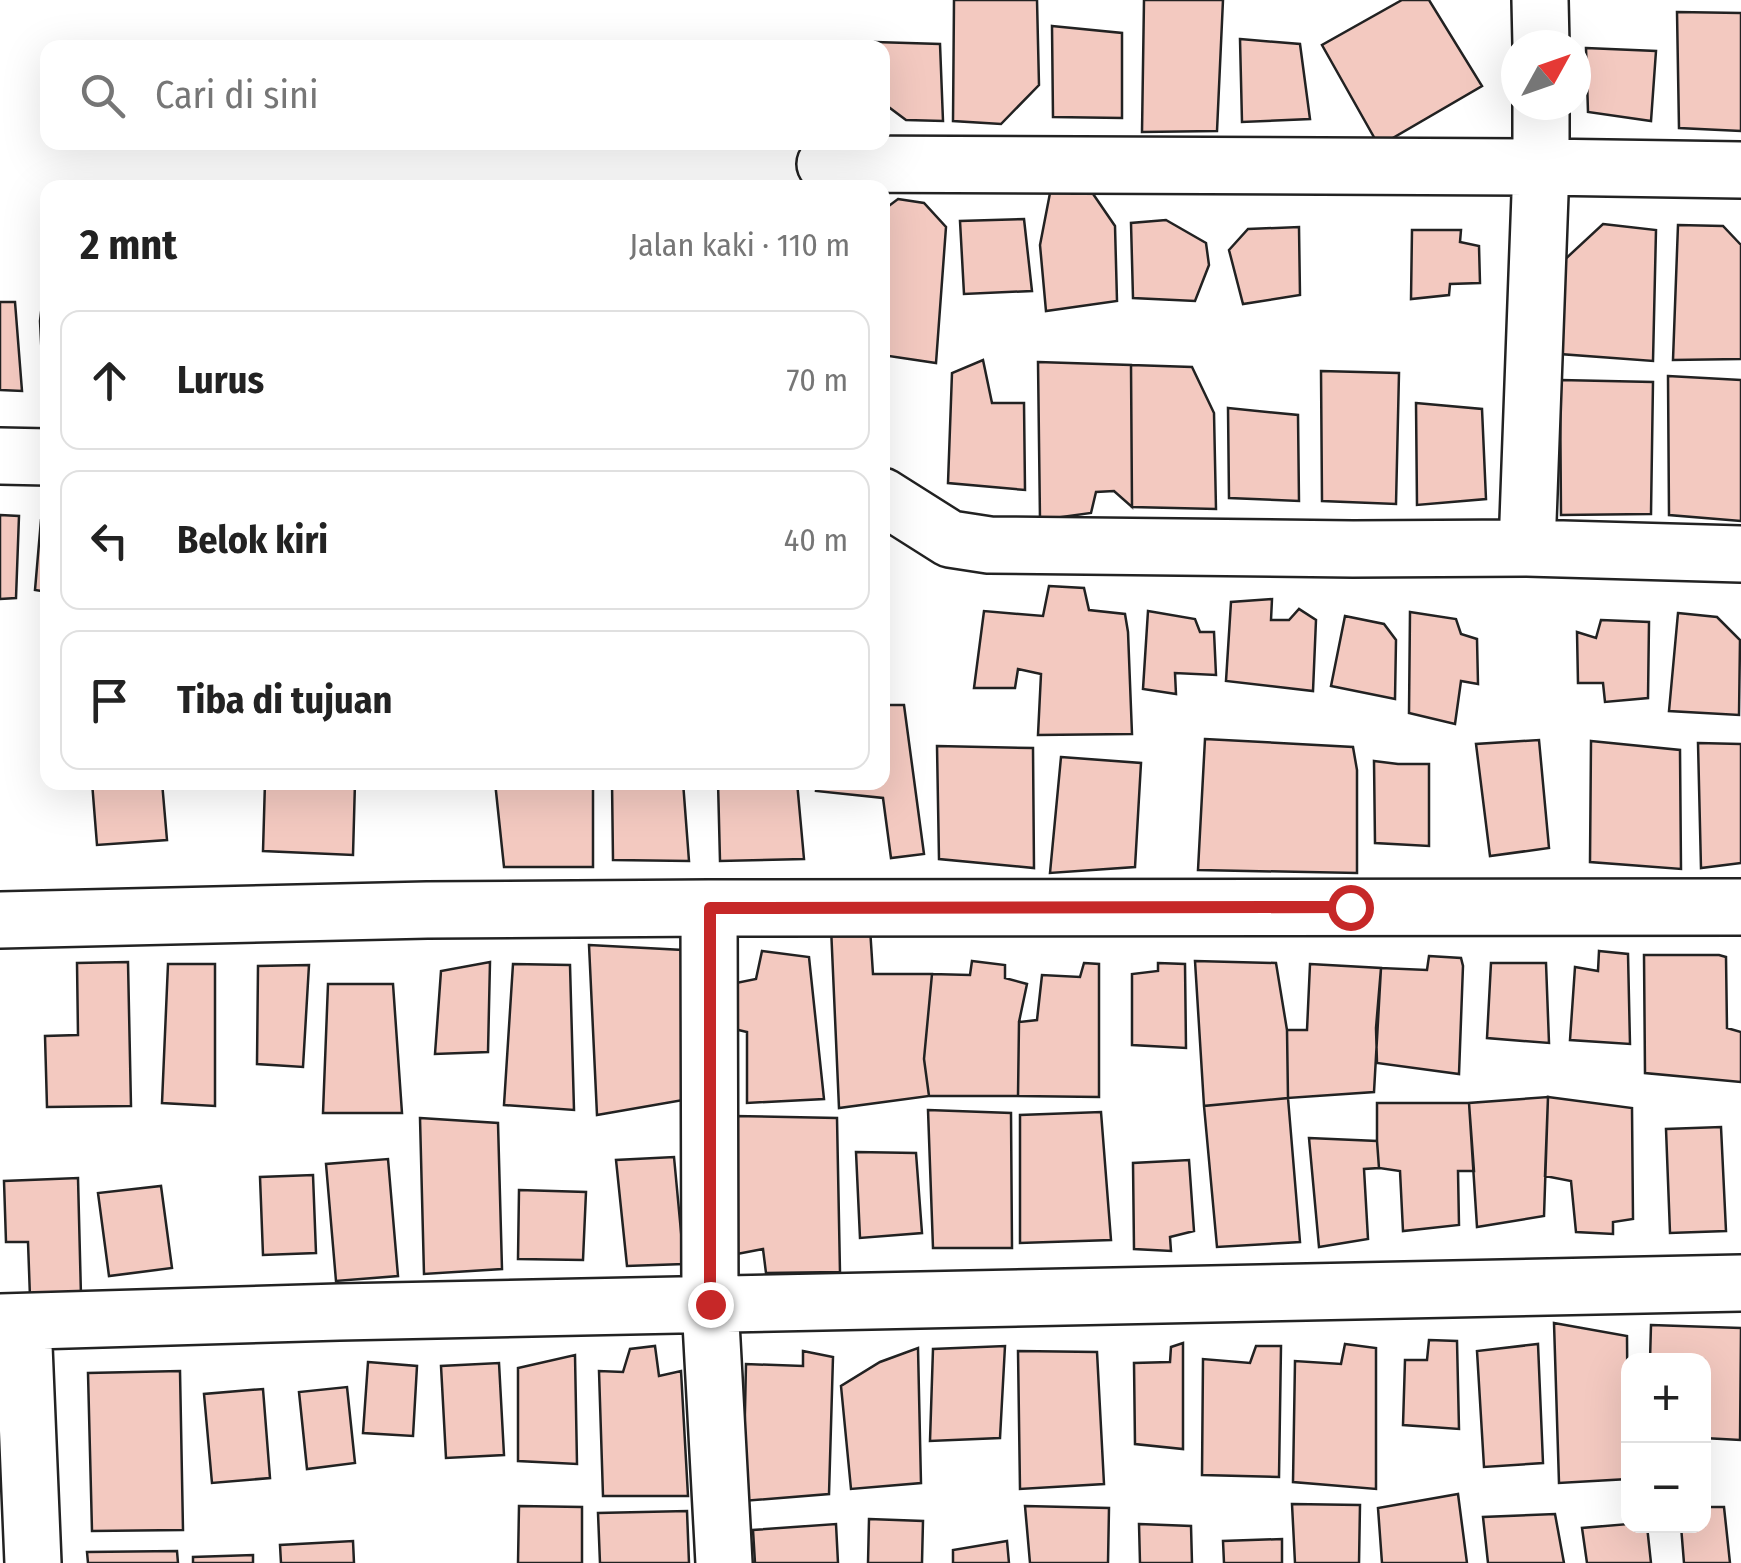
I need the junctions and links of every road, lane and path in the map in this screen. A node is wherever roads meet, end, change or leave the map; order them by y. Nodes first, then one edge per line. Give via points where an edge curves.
1 (1540, 0) edge
2 (1541, 30) edge
3 (1541, 120) edge
4 (825, 164) dead end
5 (1542, 166) junction
6 (1741, 170) edge
7 (0, 456) edge
8 (40, 457) edge
9 (890, 501) edge
10 (1527, 548) junction
11 (1741, 554) edge
12 (1741, 907) edge
13 (710, 908) junction
14 (0, 920) edge
15 (1741, 1283) edge
16 (710, 1304) junction
17 (12, 1322) edge
18 (33, 1563) edge
19 (724, 1563) edge

1 - 2 street
3 - 5 street
4 - 5 street
5 - 6 street
5 - 10 street
7 - 8 street
9 - 10 street via 950,539 989,545
10 - 11 street
12 - 13 street
13 - 14 street
13 - 16 street
15 - 16 street
16 - 17 street
16 - 19 street
17 - 18 street

